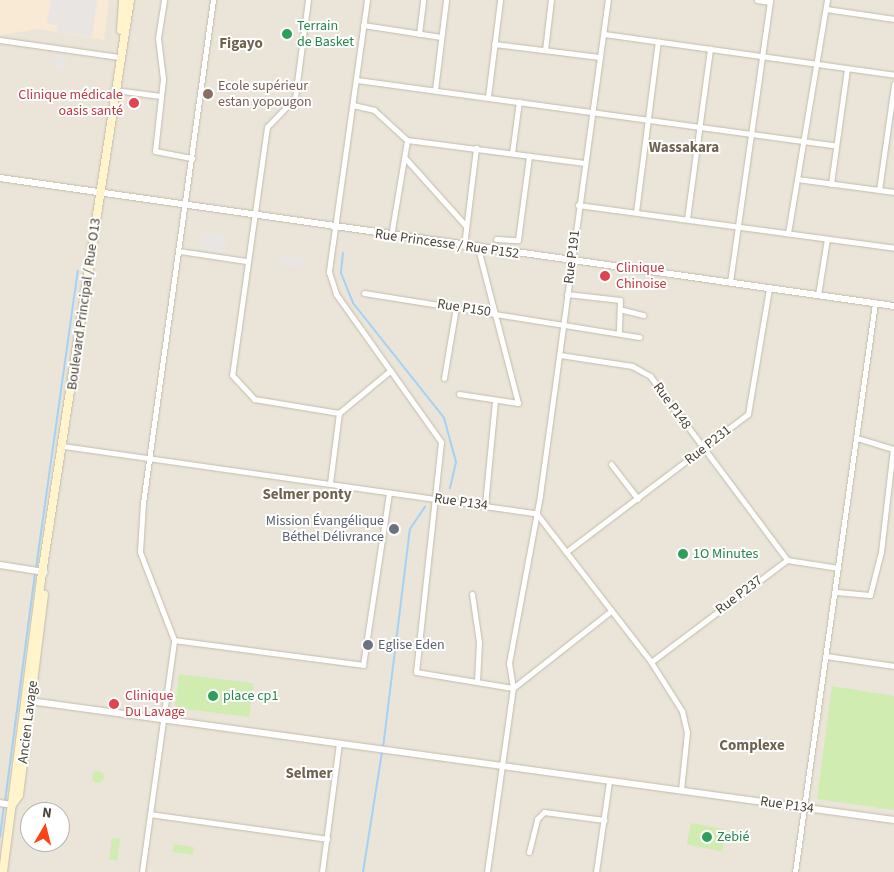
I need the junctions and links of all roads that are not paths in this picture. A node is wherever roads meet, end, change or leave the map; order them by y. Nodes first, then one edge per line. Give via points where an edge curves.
1 (123, 0) edge
2 (130, 0) edge
3 (164, 0) edge
4 (213, 0) edge
5 (308, 0) edge
6 (366, 0) edge
7 (423, 0) edge
8 (446, 0) edge
9 (500, 0) edge
10 (551, 0) edge
11 (608, 0) edge
12 (757, 0) edge
13 (827, 0) edge
14 (770, 1) edge
15 (826, 9) junction
16 (894, 19) edge
17 (363, 25) junction
18 (419, 34) junction
19 (604, 34) junction
20 (122, 37) junction
21 (441, 37) junction
22 (0, 40) edge
23 (658, 41) junction
24 (494, 44) junction
25 (710, 49) junction
26 (545, 50) junction
27 (119, 57) junction
28 (600, 57) junction
29 (761, 57) junction
30 (818, 65) junction
31 (847, 69) junction
32 (894, 75) edge
33 (357, 80) junction
34 (894, 84) edge
35 (115, 90) junction
36 (435, 90) junction
37 (161, 96) junction
38 (488, 97) junction
39 (519, 101) junction
40 (353, 105) junction
41 (593, 111) junction
42 (649, 121) junction
43 (699, 129) junction
44 (751, 134) junction
45 (407, 140) junction
46 (804, 142) junction
47 (834, 145) junction
48 (476, 148) junction
49 (512, 153) junction
50 (529, 156) junction
51 (192, 158) junction
52 (405, 158) junction
53 (585, 163) junction
54 (0, 178) edge
55 (797, 179) junction
56 (831, 184) junction
57 (879, 190) junction
58 (894, 192) edge
59 (100, 193) junction
60 (578, 205) junction
61 (185, 207) junction
62 (636, 212) junction
63 (253, 217) junction
64 (687, 219) junction
65 (466, 226) junction
66 (738, 227) junction
67 (335, 228) junction
68 (788, 233) junction
69 (392, 236) junction
70 (496, 239) dead end
71 (827, 239) junction
72 (464, 246) junction
73 (478, 248) junction
74 (894, 248) edge
75 (179, 251) junction
76 (247, 261) junction
77 (571, 261) junction
78 (730, 282) junction
79 (769, 288) junction
80 (364, 293) dead end
81 (567, 294) junction
82 (818, 295) junction
83 (876, 303) junction
84 (894, 306) edge
85 (456, 307) junction
86 (623, 310) junction
87 (494, 314) junction
88 (643, 315) dead end
89 (564, 323) junction
90 (618, 332) junction
91 (640, 337) dead end
92 (560, 355) junction
93 (391, 370) junction
94 (444, 378) dead end
95 (459, 394) dead end
96 (495, 401) junction
97 (339, 413) junction
98 (857, 438) junction
99 (63, 446) junction
100 (704, 450) junction
101 (150, 459) junction
102 (611, 464) dead end
103 (330, 483) junction
104 (389, 493) junction
105 (438, 499) junction
106 (638, 499) junction
107 (485, 505) junction
108 (536, 513) junction
109 (566, 552) junction
110 (787, 560) junction
111 (0, 565) edge
112 (838, 568) junction
113 (44, 572) junction
114 (836, 592) junction
115 (472, 594) dead end
116 (611, 611) junction
117 (38, 638) joint
118 (174, 640) junction
119 (826, 656) junction
120 (650, 662) junction
121 (894, 666) edge
122 (477, 682) junction
123 (512, 688) junction
124 (30, 701) junction
125 (163, 720) junction
126 (339, 743) junction
127 (502, 766) junction
128 (609, 782) junction
129 (680, 790) junction
130 (0, 803) edge
131 (12, 805) junction
132 (805, 807) junction
133 (150, 814) junction
134 (604, 820) junction
135 (894, 820) edge
136 (327, 839) junction
137 (530, 852) dead end
138 (3, 872) edge
139 (142, 872) edge
140 (322, 872) edge
141 (487, 872) edge
142 (596, 872) edge
143 (795, 872) edge

1 - 20 main road, Boulevard Principal / Rue O13
2 - 20 main road, Boulevard Principal / Rue O13
3 - 37 street via 158,38
4 - 51 street
5 - 63 street via 295,98 267,127
6 - 17 street
7 - 18 street
8 - 21 street
9 - 24 street
10 - 26 street
11 - 19 street, Rue P191
12 - 14 street
13 - 15 street
14 - 29 street
15 - 16 street
15 - 30 street
17 - 18 street
17 - 33 street
18 - 21 street
19 - 23 street
19 - 28 street, Rue P191
20 - 27 main road, Boulevard Principal / Rue O13
21 - 36 street
22 - 27 street
23 - 25 street
23 - 42 street
24 - 26 street
24 - 38 street
25 - 29 street
25 - 43 street
26 - 28 street
27 - 35 main road, Boulevard Principal / Rue O13
28 - 41 street, Rue P191
29 - 30 street
29 - 44 street
30 - 31 street
30 - 46 street
31 - 32 street
31 - 47 street
33 - 36 street
33 - 40 street
34 - 57 street
35 - 37 street
35 - 59 main road, Boulevard Principal / Rue O13
36 - 38 street
37 - 51 street via 155,151
38 - 39 street
39 - 41 street
39 - 49 street
40 - 45 street via 374,110
40 - 67 street
41 - 42 street
41 - 53 street, Rue P191
42 - 43 street
42 - 62 street
43 - 44 street
43 - 64 street
44 - 46 street
44 - 66 street
45 - 48 street
45 - 52 street
46 - 47 street
46 - 55 street
47 - 56 street
48 - 49 street
48 - 65 street
49 - 50 street
50 - 53 street
50 - 70 street via 518,240
51 - 61 street
52 - 65 street
52 - 69 street
53 - 60 street, Rue P191
54 - 59 street, Rue Princesse / Rue P152
55 - 56 street
55 - 68 street
56 - 57 street
57 - 58 street
59 - 61 street, Rue Princesse / Rue P152
59 - 99 main road, Boulevard Principal / Rue O13
60 - 62 street
60 - 77 street, Rue P191
61 - 63 street, Rue Princesse / Rue P152
61 - 75 street
62 - 64 street
63 - 67 street, Rue Princesse / Rue P152
63 - 76 street
64 - 66 street
65 - 72 street
66 - 68 street
66 - 78 street
67 - 69 street, Rue Princesse / Rue P152
67 - 93 street via 329,272 333,288
68 - 71 street
69 - 72 street, Rue Princesse / Rue P152
71 - 74 street
71 - 82 street
72 - 73 street, Rue Princesse / Rue P152
73 - 77 street, Rue Princesse / Rue P152
73 - 87 street
75 - 76 street
75 - 101 street
76 - 97 street via 232,375 254,399
77 - 78 street, Rue Princesse / Rue P152
77 - 81 street, Rue P191
78 - 79 street, Rue Princesse / Rue P152
79 - 82 street, Rue Princesse / Rue P152
79 - 100 street, Rue P231 via 750,411
80 - 85 street, Rue P150
81 - 86 street via 620,300
81 - 89 street, Rue P191
82 - 83 street, Rue Princesse / Rue P152
83 - 84 street, Rue Princesse / Rue P152
83 - 98 street
85 - 87 street, Rue P150
85 - 94 street
86 - 88 street
86 - 90 street
87 - 89 street, Rue P150
87 - 96 street via 518,403
89 - 90 street, Rue P150
89 - 92 street, Rue P191
90 - 91 street, Rue P150
92 - 100 street, Rue P148 via 632,366 646,373
92 - 108 street, Rue P191
93 - 97 street
93 - 105 street via 441,442
95 - 96 street
96 - 107 street
97 - 103 street
98 - 112 street
98 - 114 street via 893,449 881,552 870,595
99 - 101 street, Rue P134
99 - 113 main road, Boulevard Principal / Rue O13
100 - 106 street, Rue P231
100 - 110 street, Rue P148
101 - 103 street, Rue P134
101 - 118 street via 140,552
102 - 106 street
103 - 104 street, Rue P134
104 - 105 street, Rue P134
104 - 118 street via 363,665
105 - 107 street, Rue P134
105 - 122 street via 416,671
106 - 109 street, Rue P231
107 - 108 street, Rue P134
108 - 109 street
108 - 123 street, Rue P191 via 509,663
109 - 116 street
110 - 112 street
110 - 120 street, Rue P237
111 - 113 street
112 - 114 street
113 - 117 main road, Boulevard Principal / Rue O13
113 - 131 main road, Boulevard Principal / Rue O13
114 - 119 street
115 - 122 street via 479,642
116 - 120 street
116 - 123 street
117 - 124 main road, Ancien Lavage
118 - 125 street
119 - 121 street
119 - 132 street
120 - 129 street via 687,724
122 - 123 street
123 - 127 street, Rue P191
124 - 125 street, Rue P134
124 - 131 main road, Ancien Lavage via 19,795
125 - 126 street, Rue P134
125 - 133 street
126 - 127 street, Rue P134
126 - 136 street
127 - 128 street, Rue P134
127 - 141 street, Rue P191
128 - 129 street, Rue P134
128 - 134 street
129 - 132 street, Rue P134
130 - 131 street
131 - 138 main road, Boulevard Principal / Rue O13
132 - 135 street, Rue P134
132 - 143 street
133 - 136 street
133 - 139 street
134 - 137 street via 544,812 537,819
134 - 142 street
136 - 140 street

